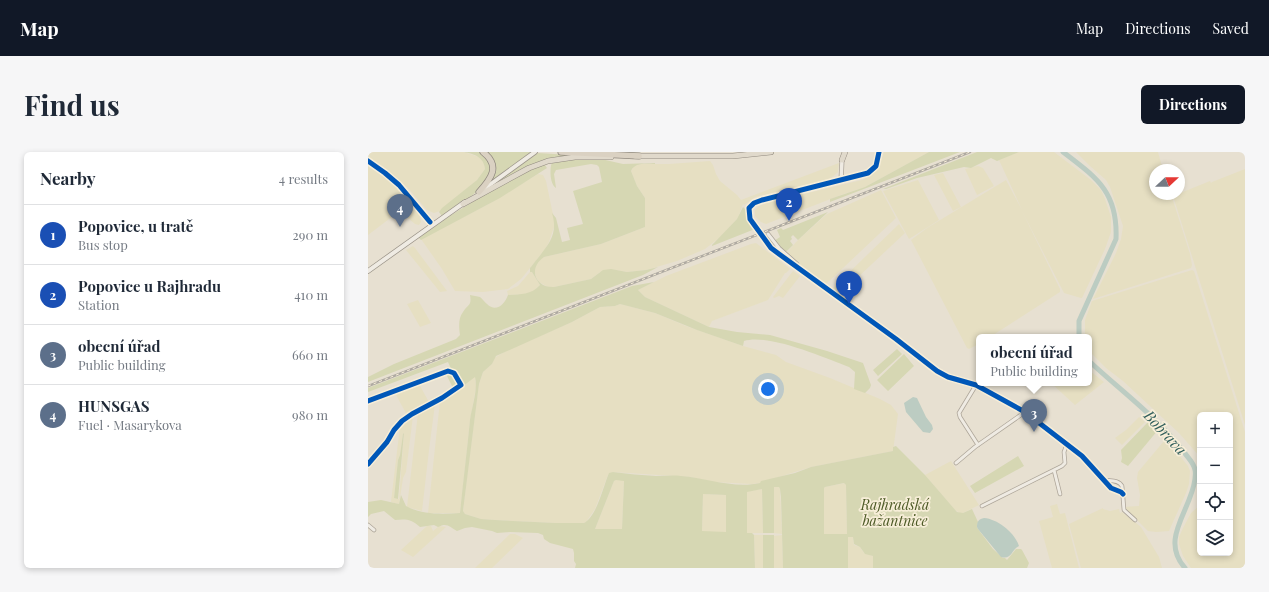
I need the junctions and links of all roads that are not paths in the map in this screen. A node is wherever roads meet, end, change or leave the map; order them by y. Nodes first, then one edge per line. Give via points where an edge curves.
1 (484, 152) edge
2 (536, 152) edge
3 (561, 152) edge
4 (771, 152) edge
5 (839, 152) edge
6 (845, 152) edge
7 (879, 152) edge
8 (639, 156) junction
9 (842, 160) junction
10 (368, 161) edge
11 (841, 181) junction
12 (479, 192) junction
13 (463, 204) junction
14 (432, 223) junction
15 (768, 234) dead end
16 (797, 268) junction
17 (368, 271) edge
18 (896, 339) joint
19 (976, 385) joint
20 (978, 386) edge
21 (368, 401) edge
22 (1025, 412) junction
23 (1067, 444) junction
24 (978, 445) junction
25 (956, 463) dead end
26 (368, 464) edge
27 (1054, 470) junction
28 (1105, 480) junction
29 (1122, 488) junction
30 (1119, 491) junction
31 (1060, 494) dead end
32 (1123, 494) junction
33 (982, 506) dead end
34 (1135, 520) dead end
35 (368, 525) edge
36 (374, 530) dead end

1 - 12 highway via 490,159 493,170 488,182
2 - 12 main road
3 - 8 highway
4 - 8 highway via 733,156
5 - 9 highway
6 - 9 highway
7 - 11 street via 876,166 870,172
8 - 13 highway via 575,157 548,161 529,168
9 - 11 street
10 - 14 street via 399,185
11 - 16 street, bridge via 762,200 749,208 750,219 771,248
12 - 13 main road
13 - 14 main road
14 - 17 main road
15 - 16 street via 797,264
16 - 18 street
18 - 19 street via 937,371
19 - 24 street via 961,408 960,415
20 - 22 street
21 - 26 street via 448,371 454,374 461,385 402,421
22 - 23 street
22 - 24 street
23 - 27 street via 1064,452 1065,463
23 - 28 street
24 - 25 street
27 - 31 street
27 - 33 street
28 - 29 street via 1120,482
28 - 30 street via 1111,488
29 - 30 street
29 - 32 street
30 - 32 street
32 - 34 street via 1124,510
35 - 36 street

